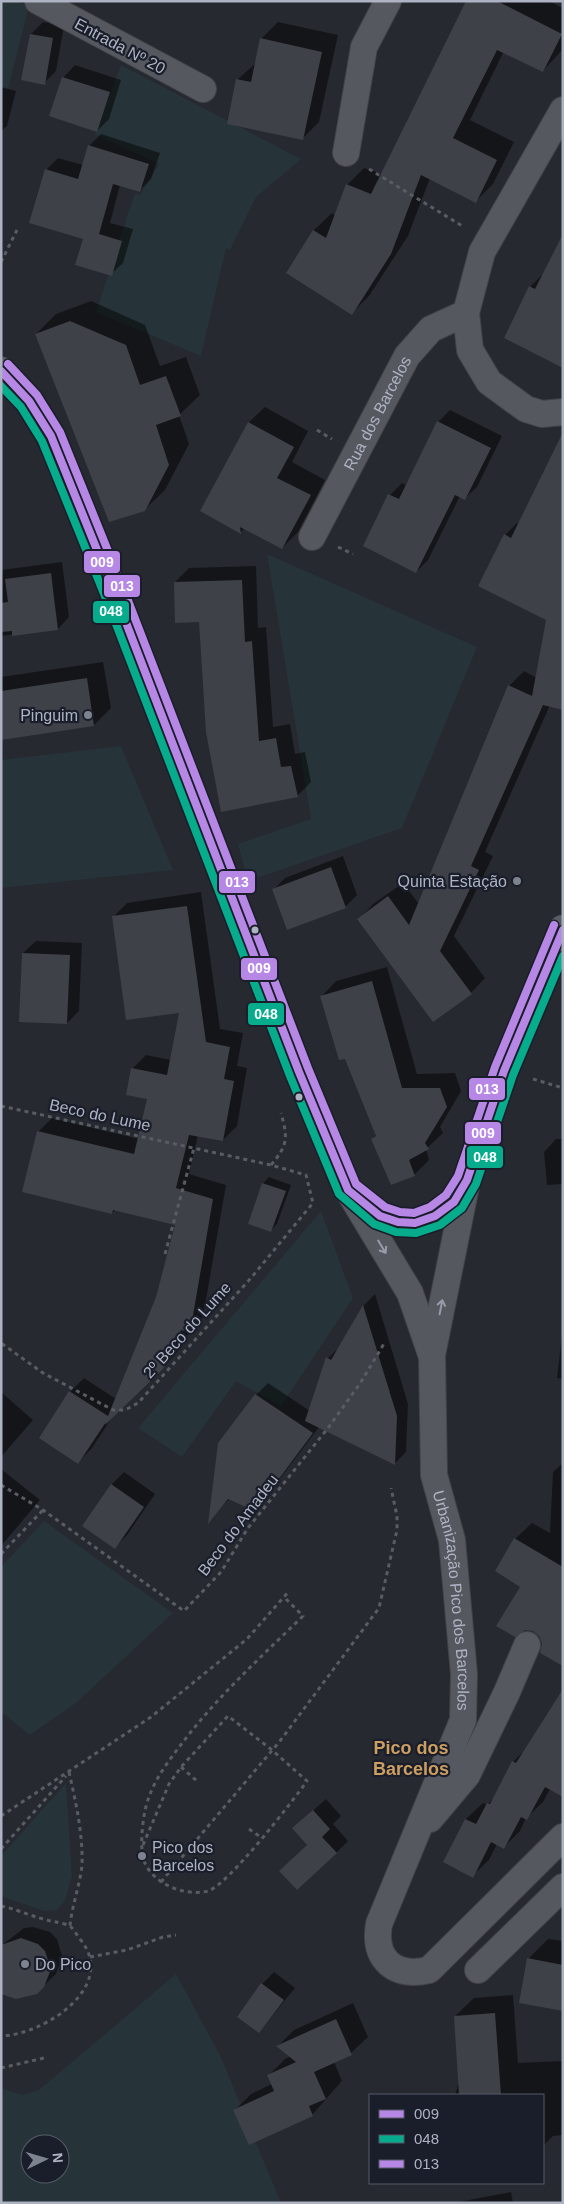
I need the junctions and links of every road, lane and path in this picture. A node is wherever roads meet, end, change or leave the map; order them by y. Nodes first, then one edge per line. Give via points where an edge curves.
1 (38, 1) edge
2 (388, 1) edge
3 (203, 89) dead end
4 (563, 110) edge
5 (346, 153) dead end
6 (367, 168) dead end
7 (465, 228) dead end
8 (17, 230) dead end
9 (1, 262) edge
10 (466, 313) junction
11 (1, 371) edge
12 (563, 412) edge
13 (312, 537) dead end
14 (563, 929) edge
15 (528, 1078) dead end
16 (563, 1088) edge
17 (1, 1106) edge
18 (281, 1112) dead end
19 (194, 1148) junction
20 (271, 1165) junction
21 (467, 1180) junction
22 (348, 1190) junction
23 (165, 1254) dead end
24 (385, 1342) dead end
25 (1, 1343) edge
26 (432, 1355) junction
27 (1, 1484) edge
28 (391, 1488) dead end
29 (42, 1510) junction
30 (1, 1554) edge
31 (289, 1591) dead end
32 (284, 1597) junction
33 (527, 1645) dead end
34 (272, 1750) junction
35 (181, 1767) junction
36 (69, 1772) junction
37 (197, 1781) dead end
38 (1, 1816) edge
39 (249, 1829) dead end
40 (415, 1836) junction
41 (563, 1837) edge
42 (262, 1838) junction
43 (143, 1845) junction
44 (1, 1848) edge
45 (161, 1882) junction
46 (563, 1887) edge
47 (1, 1906) edge
48 (70, 1926) junction
49 (176, 1935) dead end
50 (90, 1957) junction
51 (478, 1970) dead end
52 (1, 2036) edge
53 (44, 2058) dead end
54 (1, 2068) edge

1 - 3 street, Entrada Nº 20
2 - 5 street via 364,47
4 - 10 street via 482,252
6 - 7 path
8 - 9 path
10 - 12 street via 470,350 489,382 526,409 542,414
10 - 13 street, Rua dos Barcelos via 431,329 407,356
11 - 22 main road via 29,401 51,436
14 - 21 main road via 504,1071
15 - 16 path
17 - 19 path, Beco do Lume
18 - 20 path via 285,1128 284,1149
19 - 20 path, Beco do Lume
19 - 23 path
20 - 25 path, 2º Beco do Lume via 306,1175 313,1203 251,1278 138,1403 125,1410 113,1410 43,1373
21 - 22 main road via 454,1202 435,1216 415,1223 380,1216
26 -> 21 street, Urbanização Pico dos Barcelos
22 -> 26 street, Urbanização Pico dos Barcelos via 410,1293
24 - 29 path, Beco do Amadeu via 328,1428 248,1528 222,1572 184,1611
26 - 40 street, Urbanização Pico dos Barcelos via 434,1474 452,1540 464,1700 463,1720
27 - 29 path, Beco do Amadeu
28 - 34 path via 397,1516 396,1530 379,1608
29 - 30 path
31 - 32 path
32 - 36 path via 247,1640 150,1717
32 - 43 path via 303,1616 209,1709 167,1763 149,1798
33 - 40 street, Urbanização Pico dos Barcelos via 467,1775
34 - 35 path via 228,1716
34 - 42 path via 306,1782
34 - 45 path
35 - 37 path
35 - 43 path via 169,1784
36 - 38 path
36 - 44 path
36 - 48 path via 80,1824 82,1866
39 - 42 path
40 - 41 street, Urbanização Pico dos Barcelos via 377,1936 385,1959 400,1971 414,1974 429,1970
42 - 45 path via 225,1879 208,1890 182,1892
43 - 45 path via 144,1861
46 - 51 street
47 - 48 path
48 - 50 path via 85,1944
49 - 50 path
50 - 52 path via 89,1979 66,2010 36,2030
53 - 54 path

